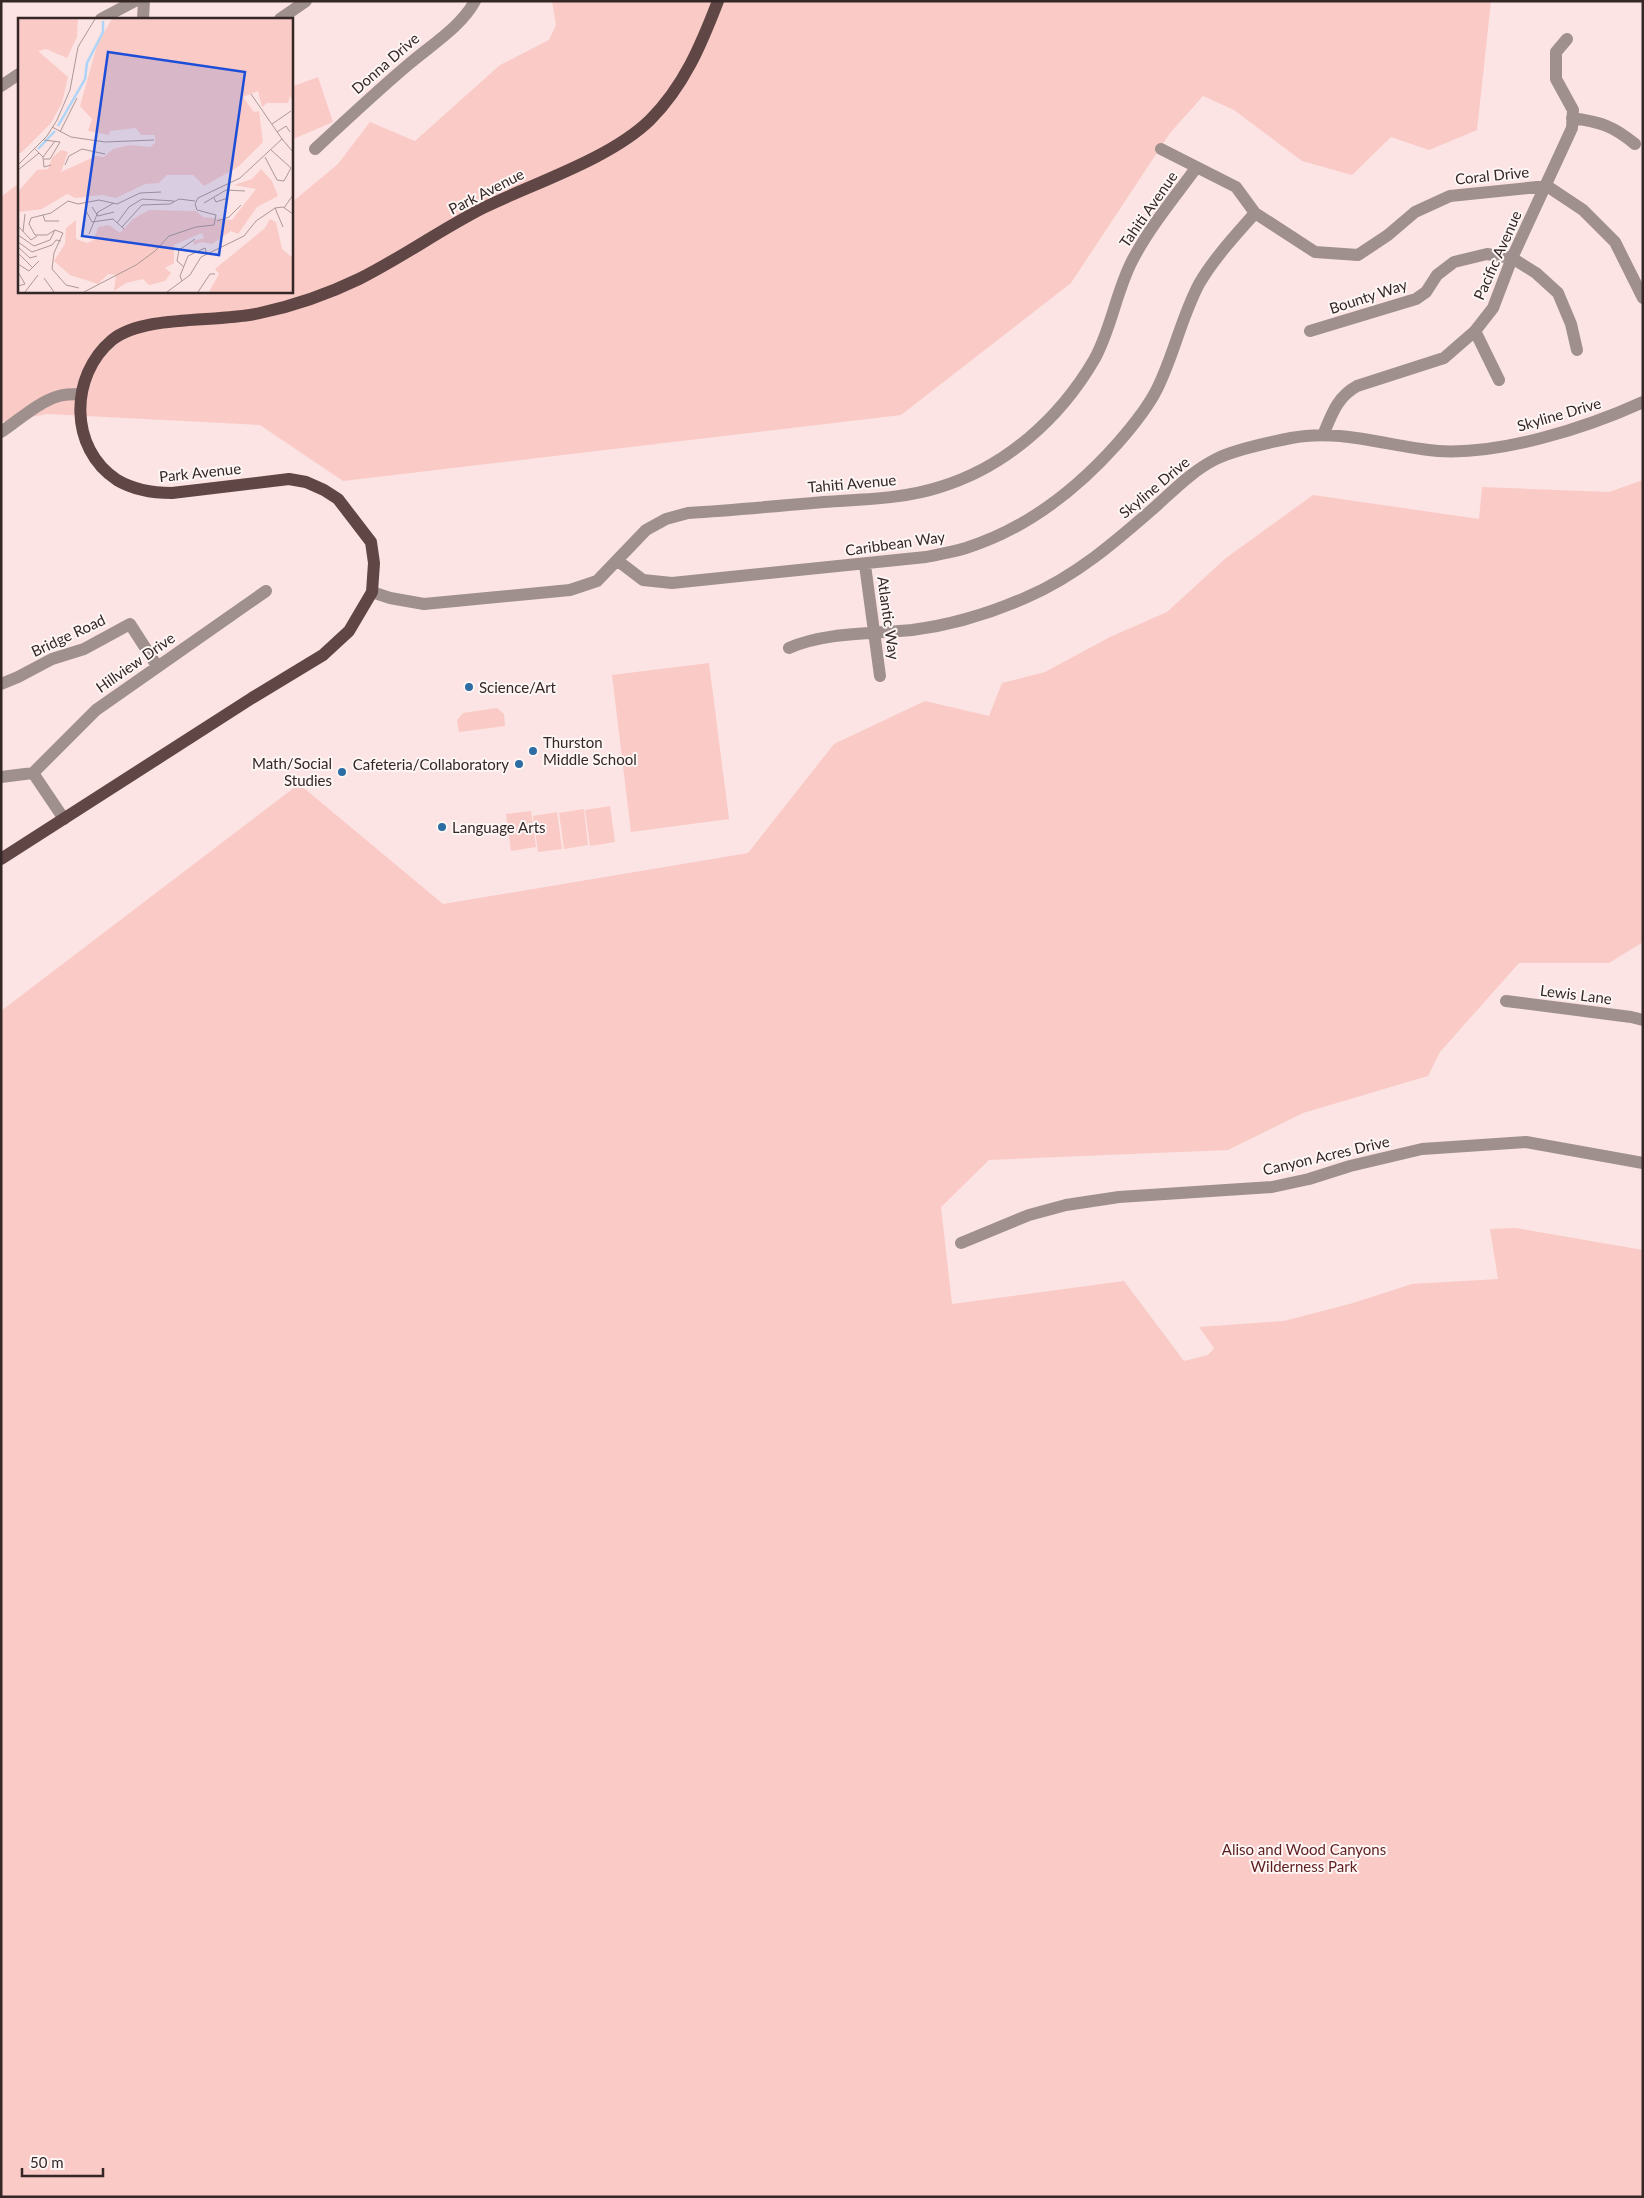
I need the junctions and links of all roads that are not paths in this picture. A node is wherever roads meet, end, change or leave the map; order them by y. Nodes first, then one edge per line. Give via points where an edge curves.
1 (135, 1) edge
2 (144, 1) edge
3 (306, 1) edge
4 (475, 1) edge
5 (718, 1) edge
6 (103, 18) edge
7 (144, 18) edge
8 (281, 18) edge
9 (1567, 39) dead end
10 (18, 75) edge
11 (1, 86) edge
12 (1572, 118) junction
13 (1635, 144) dead end
14 (315, 149) dead end
15 (1161, 149) dead end
16 (1196, 168) junction
17 (1547, 186) junction
18 (1255, 213) junction
19 (1512, 258) junction
20 (1643, 298) edge
21 (1310, 331) dead end
22 (1476, 331) junction
23 (1577, 350) dead end
24 (1499, 380) dead end
25 (80, 394) junction
26 (1643, 402) edge
27 (1, 432) edge
28 (1323, 435) junction
29 (618, 561) junction
30 (865, 565) junction
31 (266, 591) dead end
32 (372, 592) junction
33 (874, 633) junction
34 (790, 648) dead end
35 (157, 666) junction
36 (880, 676) dead end
37 (1, 684) edge
38 (33, 773) junction
39 (1, 776) edge
40 (64, 819) junction
41 (1, 859) edge
42 (1506, 1001) dead end
43 (1643, 1020) edge
44 (1643, 1163) edge
45 (961, 1243) dead end

1 - 6 street
2 - 7 street
3 - 8 street
4 - 14 street, Donna Drive via 458,22
5 - 25 main road, Park Avenue via 680,85 650,120 628,138 482,209 358,279 318,295 259,314 149,324 127,331 100,353 87,373
9 - 12 street via 1556,52 1556,79 1573,110
10 - 11 street
12 - 13 street via 1611,126
12 - 17 street, Pacific Avenue via 1572,128
15 - 16 street, Coral Drive
16 - 18 street, Coral Drive via 1236,187
16 - 29 street, Tahiti Avenue via 1148,234 1132,262 1095,358 1079,384 1042,427 996,462 940,487 900,496 688,513 666,519 646,530
17 - 18 street, Coral Drive via 1450,196 1415,212 1358,255 1314,252
17 - 19 street, Pacific Avenue
17 - 20 street, Coral Drive via 1583,210 1615,242
18 - 30 street, Caribbean Way via 1200,283 1156,391 1140,417 1080,483 1005,532 966,548 926,558
19 - 21 street, Bounty Way via 1487,254 1454,262 1437,275 1426,292 1416,299
19 - 22 street, Pacific Avenue via 1493,308
19 - 23 street, Bounty Way via 1536,273 1558,294 1571,324
22 - 24 street
22 - 28 street, Pacific Avenue via 1444,358 1346,392 1337,402
25 - 27 street via 60,396 38,406
25 - 32 main road, Park Avenue via 80,418 93,455 118,480 134,487 153,493 172,493 289,479 315,486 338,499 371,542 374,563
26 - 28 street, Skyline Drive via 1574,428 1525,441 1463,451 1438,451
28 - 33 street, Skyline Drive via 1293,437 1217,458 1186,478 1101,554 1029,597 959,621 915,630
29 - 30 street, Caribbean Way via 643,580 672,583
29 - 32 street, Tahiti Avenue via 597,581 570,590 424,604
30 - 33 street, Atlantic Way
31 - 35 street, Hillview Drive
32 - 40 main road, Park Avenue via 349,631 323,654
33 - 34 street, Skyline Drive via 807,640
33 - 36 street, Atlantic Way
35 - 37 street, Bridge Road via 130,624 84,649 52,659
35 - 38 street, Hillview Drive via 96,710
38 - 39 street
38 - 40 street
40 - 41 main road, Park Avenue
42 - 43 street, Lewis Lane
44 - 45 street, Canyon Acres Drive via 1526,1142 1422,1149 1272,1187 1119,1197 1066,1205 1029,1214

